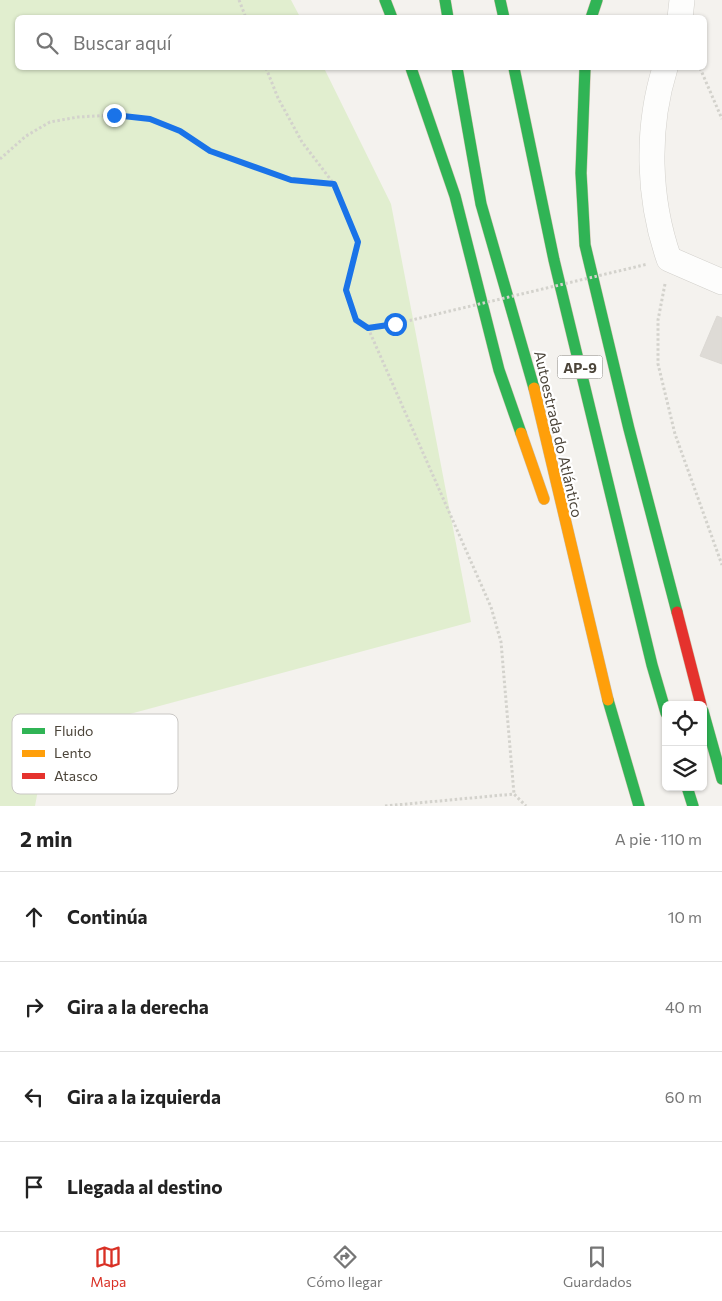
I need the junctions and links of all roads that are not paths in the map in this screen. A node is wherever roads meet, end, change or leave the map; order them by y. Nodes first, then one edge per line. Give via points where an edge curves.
1 (385, 0) edge
2 (445, 0) edge
3 (500, 0) edge
4 (591, 0) edge
5 (596, 0) edge
6 (682, 0) edge
7 (391, 15) edge
8 (448, 15) edge
9 (503, 15) edge
10 (590, 15) edge
11 (591, 15) edge
12 (680, 15) edge
13 (411, 70) edge
14 (457, 70) edge
15 (514, 70) edge
16 (585, 70) edge
17 (664, 70) edge
18 (722, 282) edge
19 (547, 507) dead end
20 (556, 535) dead end
21 (591, 635) junction
22 (662, 701) edge
23 (701, 701) edge
24 (707, 725) edge
25 (722, 779) edge
26 (688, 791) edge
27 (639, 806) edge
28 (693, 806) edge

1 - 7 highway
2 - 8 highway
3 - 9 highway
4 - 10 highway
5 - 11 highway
6 - 12 street
13 - 19 highway via 456,196 499,370
14 - 21 highway, Autoestrada do Atlántico via 481,204 528,363
15 - 22 highway, AP-9 via 554,260
16 - 23 highway via 581,172 585,245 629,429
17 - 18 street via 657,94 652,180 660,232 659,261
20 - 21 highway
21 - 27 highway, Autoestrada do Atlántico
24 - 25 highway
26 - 28 highway

